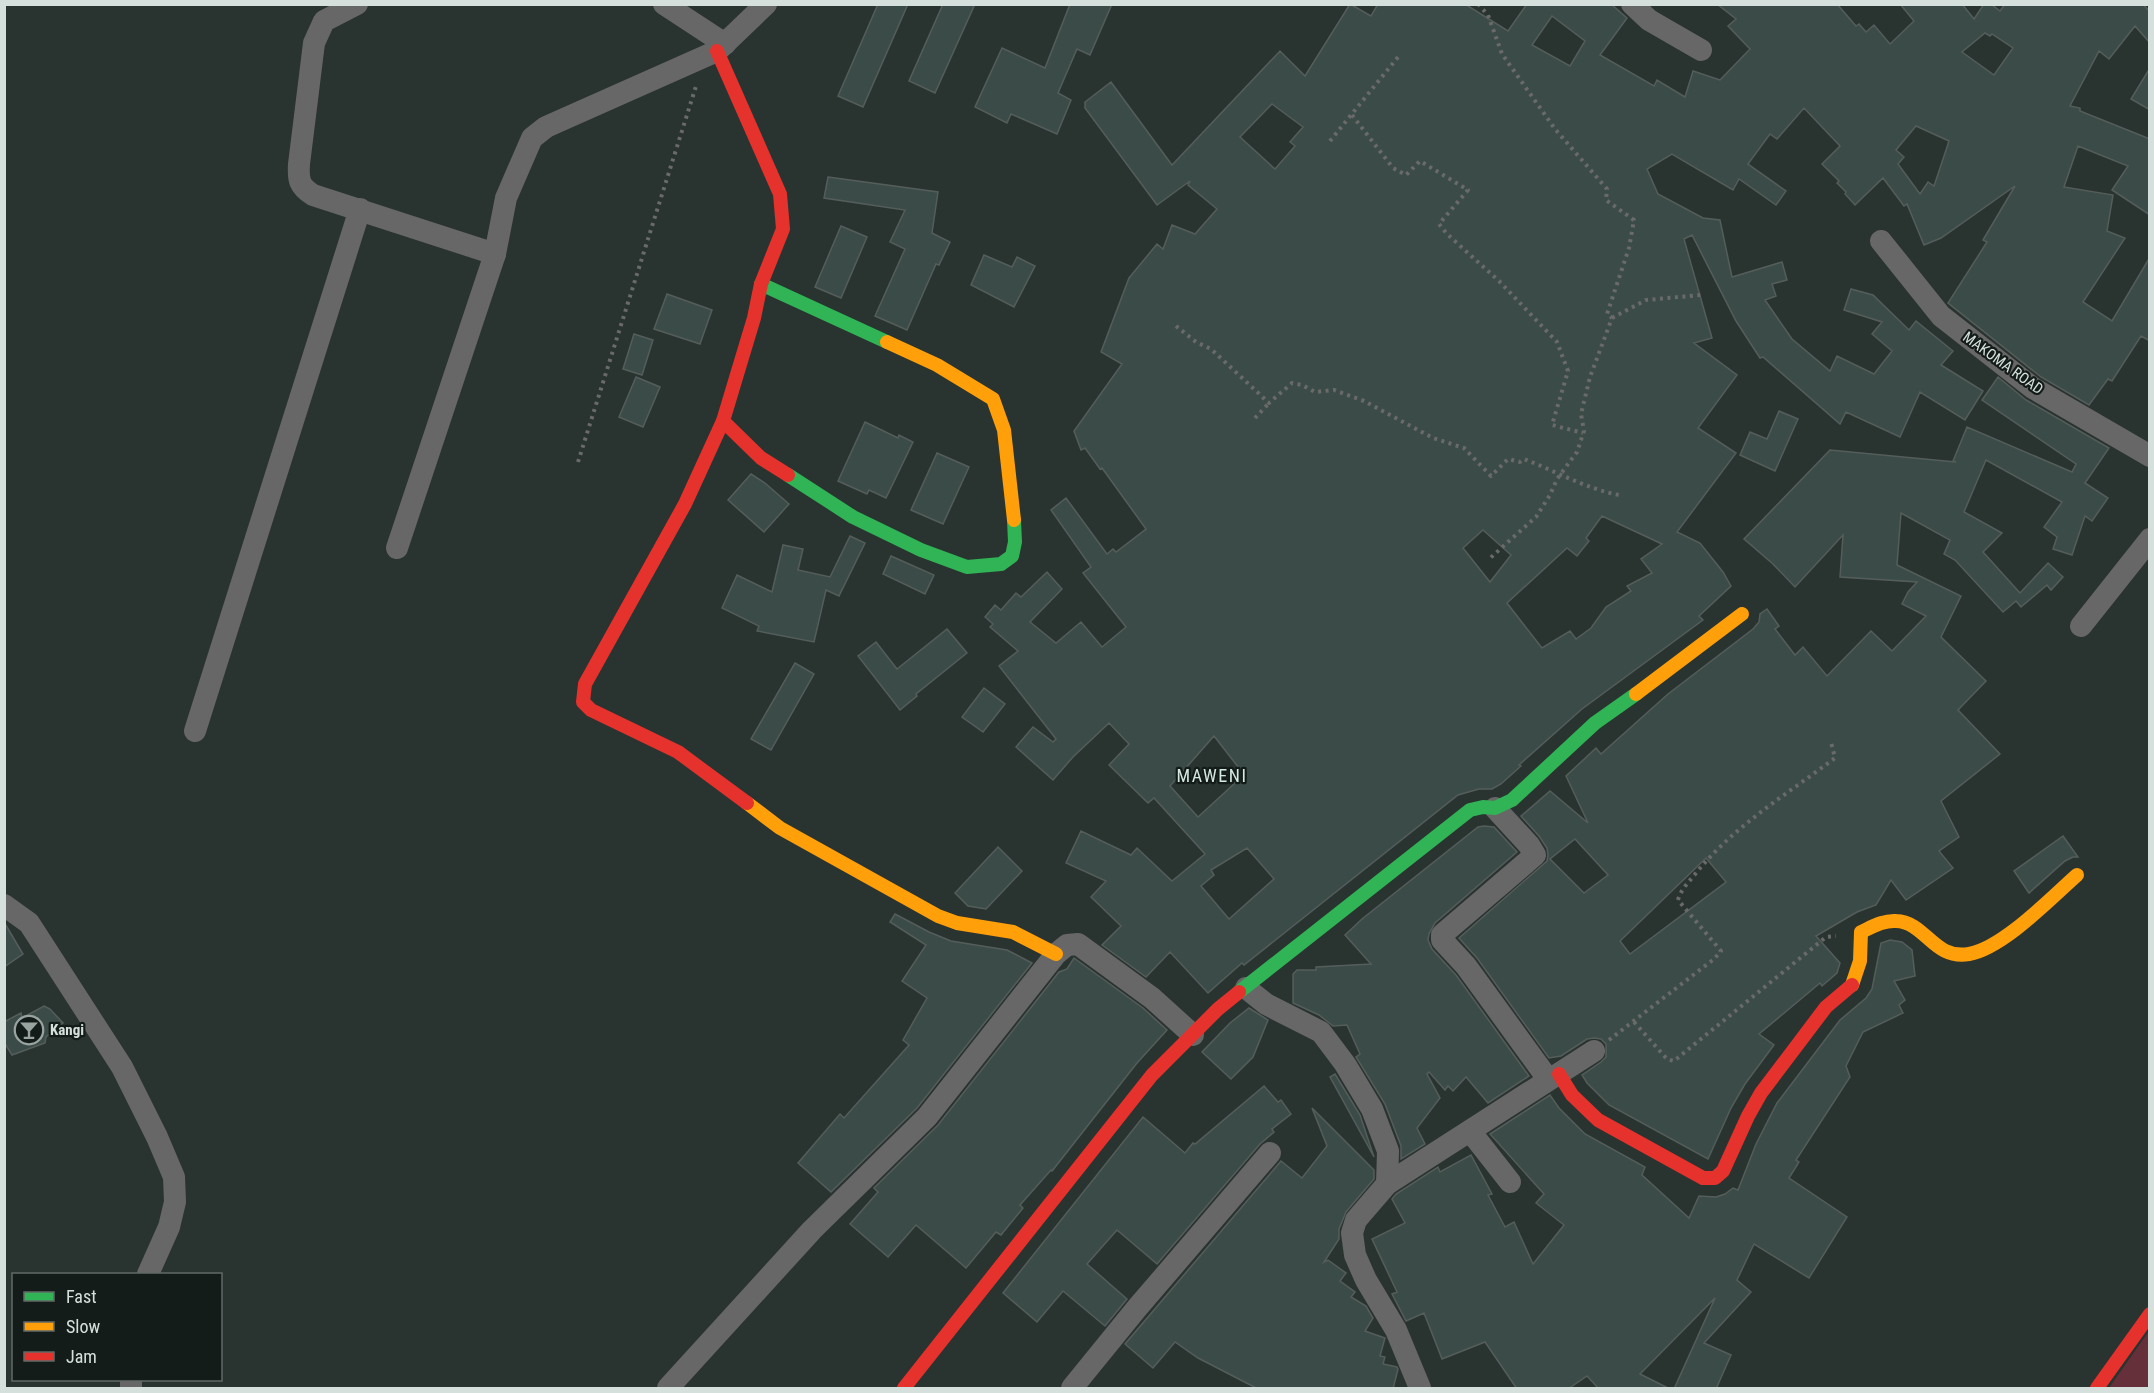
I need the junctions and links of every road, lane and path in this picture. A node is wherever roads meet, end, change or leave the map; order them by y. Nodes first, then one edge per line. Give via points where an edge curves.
1 (357, 4) edge
2 (664, 4) edge
3 (766, 4) edge
4 (1479, 4) edge
5 (1632, 4) edge
6 (1701, 50) dead end
7 (716, 51) junction
8 (1398, 57) dead end
9 (1352, 115) junction
10 (1330, 141) dead end
11 (360, 209) junction
12 (1881, 241) dead end
13 (495, 254) junction
14 (762, 284) junction
15 (1701, 295) dead end
16 (1612, 318) junction
17 (1176, 326) dead end
18 (1269, 403) junction
19 (1255, 418) dead end
20 (723, 421) junction
21 (1583, 433) junction
22 (2150, 456) edge
23 (578, 462) dead end
24 (1561, 474) junction
25 (1619, 495) dead end
26 (2150, 539) edge
27 (397, 548) dead end
28 (1488, 560) dead end
29 (1742, 614) dead end
30 (2081, 626) dead end
31 (195, 731) dead end
32 (1831, 742) dead end
33 (1495, 808) junction
34 (2077, 875) dead end
35 (4, 905) edge
36 (1861, 932) junction
37 (1056, 954) junction
38 (1246, 988) junction
39 (1634, 1022) junction
40 (1193, 1035) junction
41 (1594, 1051) joint
42 (1553, 1076) junction
43 (1470, 1131) junction
44 (1270, 1153) dead end
45 (1510, 1182) dead end
46 (1387, 1184) junction
47 (149, 1273) edge
48 (2150, 1314) edge
49 (668, 1389) edge
50 (904, 1389) edge
51 (1072, 1389) edge
52 (1420, 1389) edge
53 (2097, 1389) edge

1 - 11 street via 324,21 314,43 298,179 302,188 313,195
2 - 7 street
3 - 7 street
4 - 16 path via 1488,15 1502,54 1549,121 1606,189 1606,200 1634,220 1607,314
5 - 6 street via 1649,20
7 - 13 street via 546,127 532,138 507,198
7 - 14 street via 780,194 783,229
7 - 23 path
8 - 9 path
9 - 10 path
9 - 21 path via 1393,168 1406,175 1420,161 1468,190 1440,224 1557,342 1568,371 1552,424
11 - 13 street
11 - 31 street
12 - 22 street, MAKOMA ROAD via 1941,316 2033,388
13 - 27 street
14 - 20 street
14 - 20 street via 937,365 993,399 1004,430 1014,507 1012,556 1000,564 967,567 921,550 853,517 761,458
15 - 16 path via 1646,300
16 - 21 path via 1590,377 1581,414
17 - 18 path via 1210,349
18 - 19 path
18 - 24 path via 1292,383 1315,392 1334,390 1364,401 1433,438 1464,448 1491,476 1508,459 1524,459
20 - 37 street via 685,504 585,684 583,702 591,710 678,752 780,828 938,916 1013,932
21 - 24 path via 1577,452
24 - 25 path via 1599,491
24 - 28 path via 1536,518
26 - 30 street
29 - 33 street via 1595,723 1512,800
32 - 39 path via 1835,758 1779,796 1712,853 1681,892 1678,900 1720,951
33 - 38 street via 1470,810
33 - 42 street via 1535,855 1442,938
34 - 36 street via 1991,947 1972,954 1947,954 1901,921
35 - 47 street via 29,922 122,1067 174,1178 175,1202 169,1227
36 - 39 path via 1826,937 1674,1061 1667,1059
36 - 42 street via 1854,984 1826,1007 1761,1092 1719,1176 1712,1180 1598,1120
37 - 40 street via 1067,945 1078,944 1152,998
37 - 49 street via 927,1117 812,1230
38 - 40 street
38 - 46 street via 1266,1004 1321,1032 1345,1064 1372,1109 1388,1151
39 - 41 path
40 - 50 street via 1152,1075
41 - 42 street
42 - 43 street
43 - 45 street
43 - 46 street
44 - 51 street
46 - 52 street via 1356,1221 1352,1233 1355,1255 1396,1330
48 - 53 street

